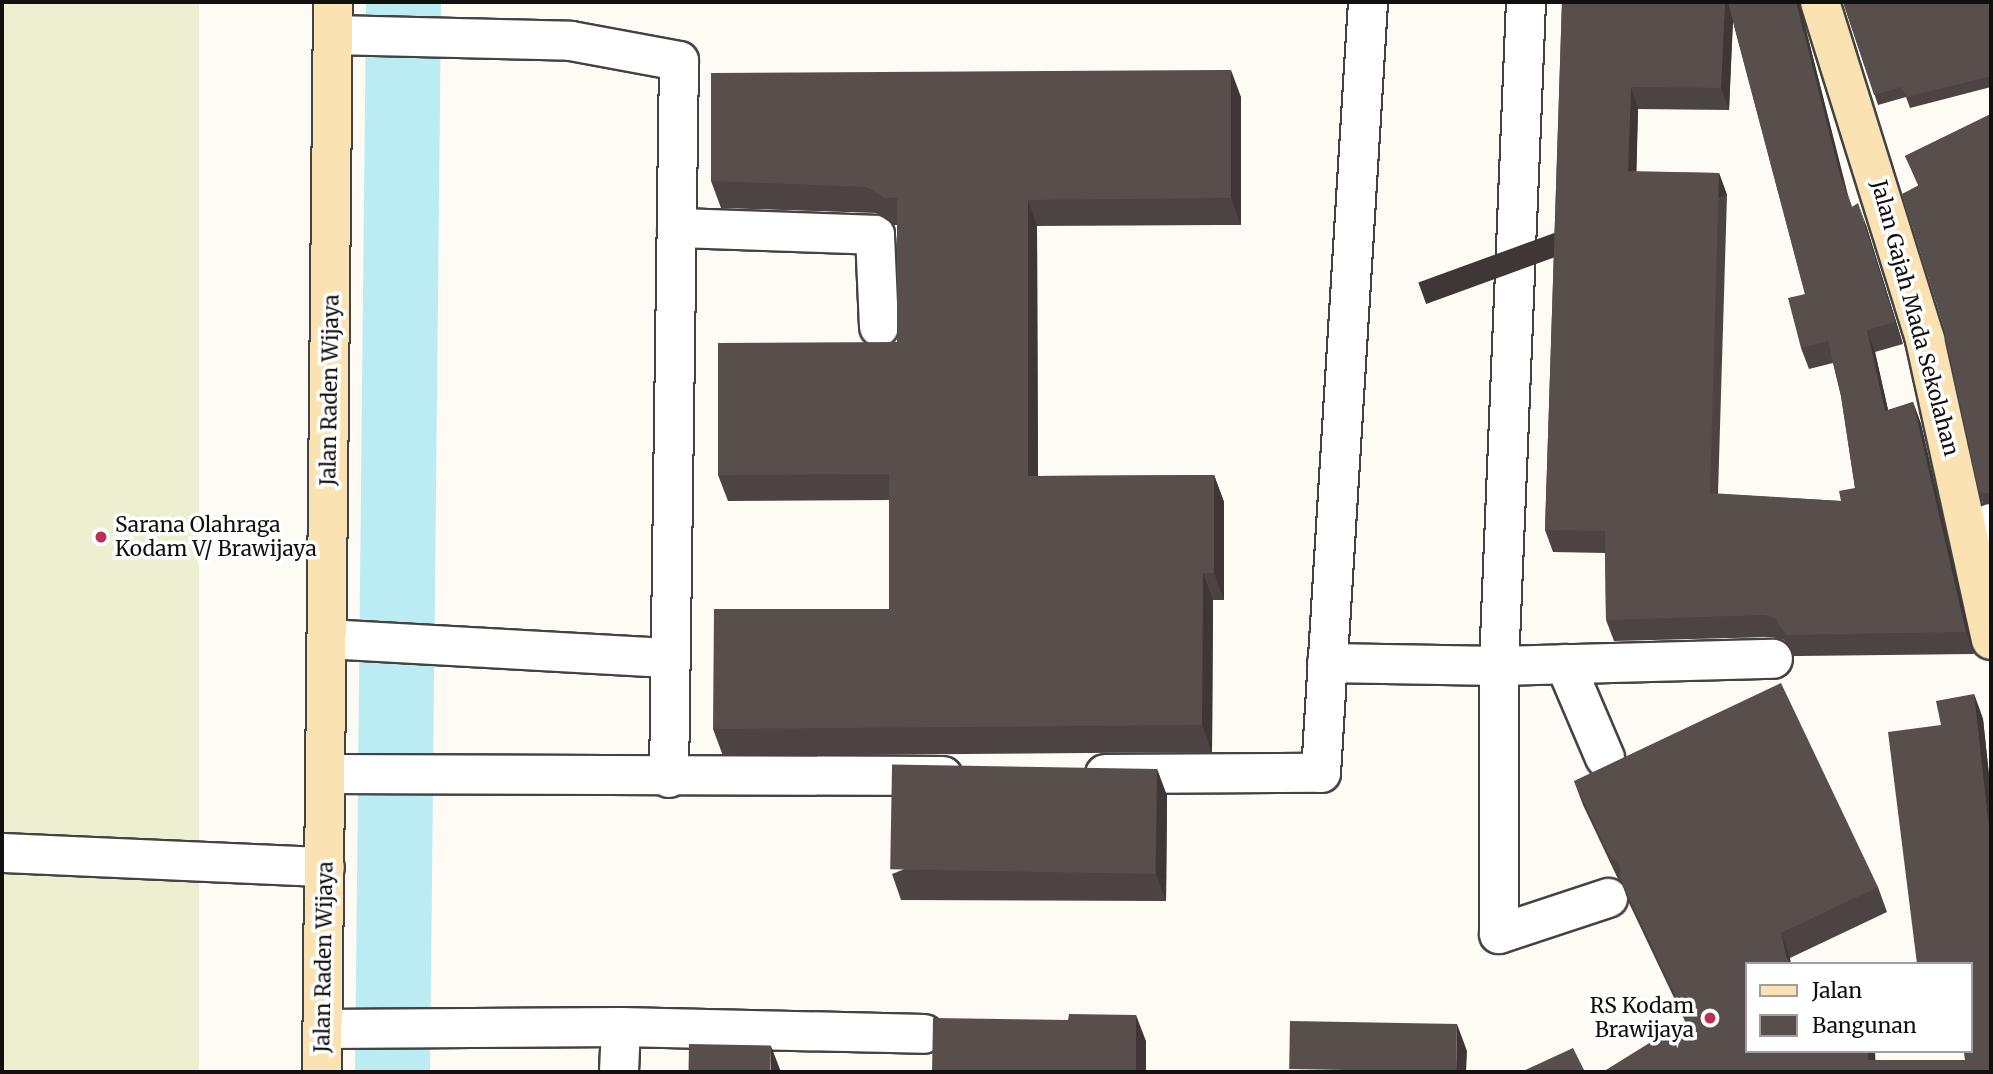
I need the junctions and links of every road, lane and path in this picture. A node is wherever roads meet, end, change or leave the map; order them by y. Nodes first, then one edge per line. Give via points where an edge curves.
1 (1368, 2) edge
2 (1526, 2) edge
3 (1820, 2) edge
4 (341, 24) edge
5 (677, 228) junction
6 (879, 327) dead end
7 (1981, 528) edge
8 (327, 639) junction
9 (1991, 640) edge
10 (670, 658) junction
11 (1773, 659) dead end
12 (1327, 663) junction
13 (1565, 664) junction
14 (1499, 666) junction
15 (1605, 758) dead end
16 (326, 774) junction
17 (1071, 775) edge
18 (974, 776) edge
19 (669, 778) junction
20 (2, 853) edge
21 (324, 867) junction
22 (1608, 898) edge
23 (621, 1027) junction
24 (323, 1029) junction
25 (924, 1034) dead end
26 (322, 1072) edge
27 (619, 1072) edge

1 - 12 street
2 - 14 street
3 - 7 street, Jalan Gajah Mada Sekolahan
4 - 5 street via 450,39 571,41 679,61
4 - 8 street, Jalan Raden Wijaya
5 - 6 street via 875,235
5 - 10 street
7 - 9 street, Jalan Gajah Mada Sekolahan
8 - 10 street
8 - 16 street, Jalan Raden Wijaya
10 - 19 street
11 - 13 street
12 - 14 street
12 - 17 street via 1321,773
13 - 14 street
13 - 15 street
14 - 22 street via 1499,934
16 - 19 street
16 - 21 street, Jalan Raden Wijaya
18 - 19 street
20 - 21 street
21 - 24 street, Jalan Raden Wijaya
23 - 24 street
23 - 25 street
23 - 27 street
24 - 26 street, Jalan Raden Wijaya

